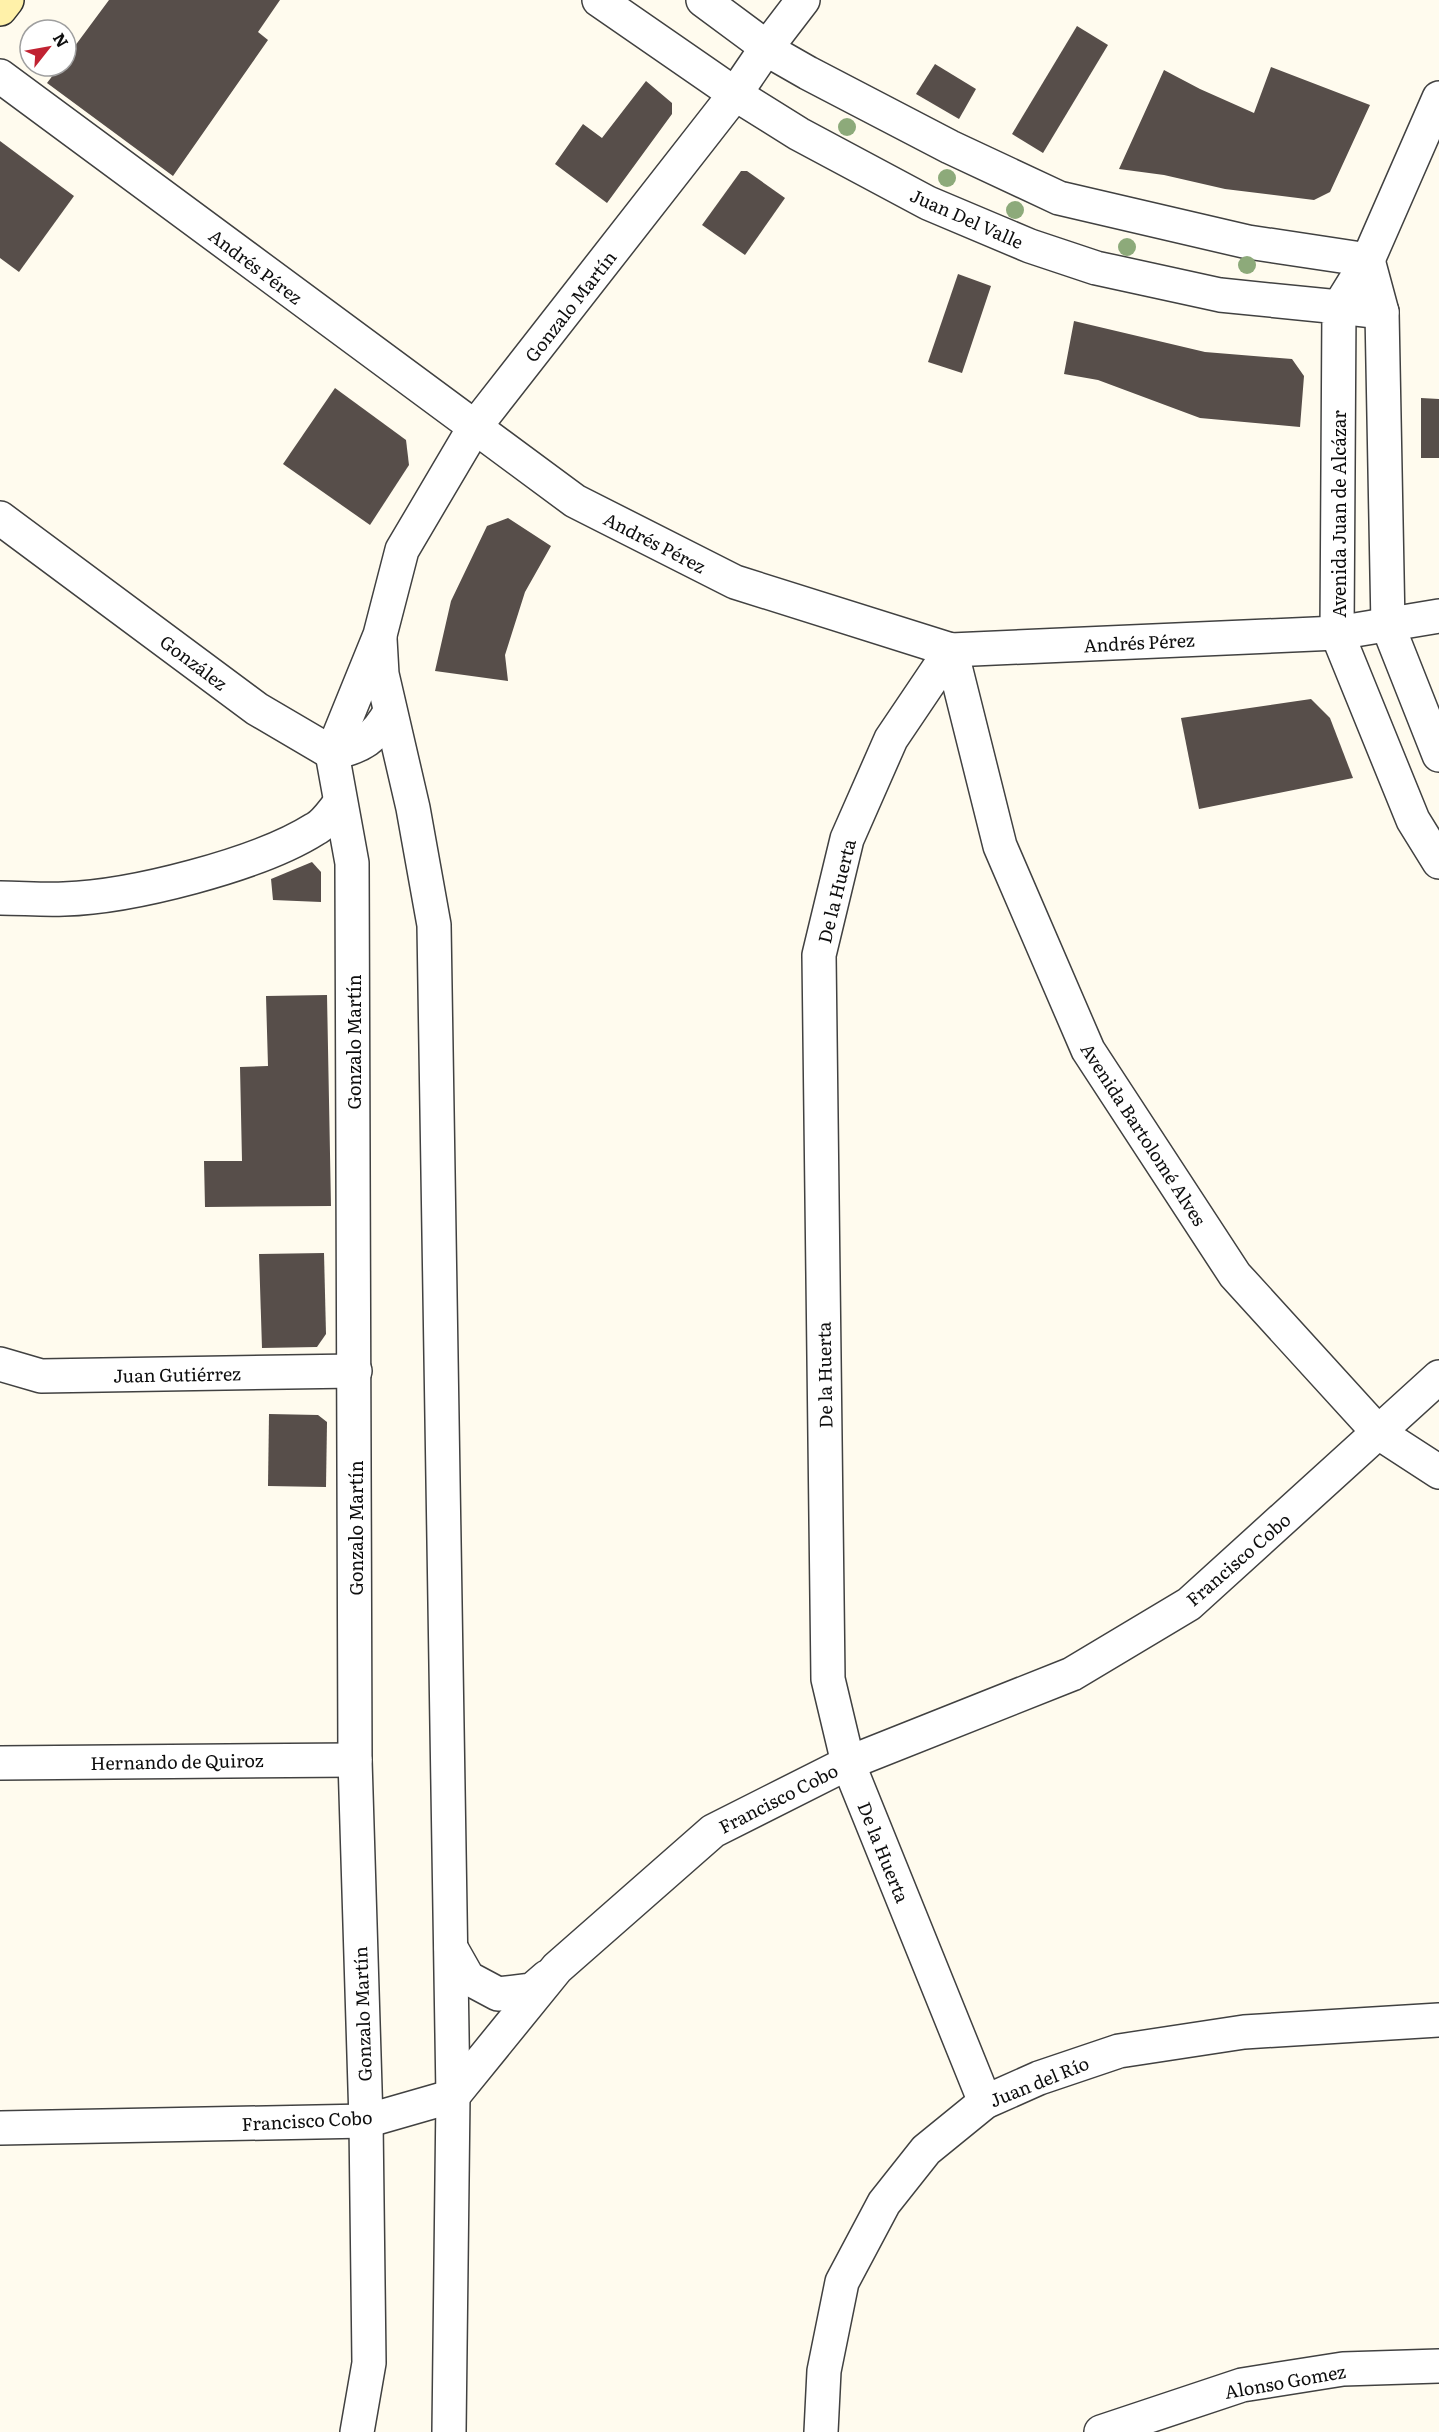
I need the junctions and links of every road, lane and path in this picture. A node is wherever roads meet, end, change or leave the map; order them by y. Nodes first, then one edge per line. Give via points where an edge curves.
1 (7, 0) edge
2 (599, 0) edge
3 (703, 0) edge
4 (804, 0) edge
5 (0, 9) edge
6 (767, 47) junction
7 (0, 76) edge
8 (735, 94) junction
9 (1439, 98) edge
10 (1368, 260) junction
11 (1339, 307) junction
12 (1382, 312) junction
13 (474, 429) junction
14 (0, 518) edge
15 (1439, 616) edge
16 (1388, 626) junction
17 (1337, 633) junction
18 (380, 635) junction
19 (951, 650) junction
20 (390, 712) junction
21 (332, 753) junction
22 (1439, 755) edge
23 (340, 803) junction
24 (1439, 862) edge
25 (0, 898) edge
26 (0, 1364) edge
27 (356, 1371) junction
28 (1439, 1377) edge
29 (1379, 1433) junction
30 (1439, 1472) edge
31 (355, 1760) junction
32 (0, 1763) edge
33 (848, 1763) junction
34 (452, 1948) junction
35 (557, 1968) junction
36 (1439, 2020) edge
37 (453, 2096) junction
38 (985, 2102) junction
39 (366, 2121) junction
40 (0, 2128) edge
41 (1439, 2366) edge
42 (357, 2432) edge
43 (449, 2432) edge
44 (821, 2432) edge
45 (1101, 2432) edge

1 - 5 main road
2 - 8 street, Juan Del Valle
3 - 6 street
4 - 6 street, Gonzalo Martín
6 - 8 street, Gonzalo Martín
6 - 10 street via 846,93 1059,198 1248,242
7 - 13 street, Andrés Pérez
8 - 11 street, Juan Del Valle via 799,134 928,203 1030,246 1096,268 1220,295
8 - 13 street, Gonzalo Martín
9 - 10 street
10 - 11 street
10 - 12 street
11 - 12 street, Juan Del Valle
11 - 17 street, Avenida Juan de Alcázar
12 - 16 street
13 - 18 street, Gonzalo Martín via 402,550
13 - 19 street, Andrés Pérez via 575,501 735,582
14 - 21 street, González via 257,708
15 - 16 street, Andrés Pérez
16 - 17 street, Andrés Pérez
16 - 22 street
17 - 19 street, Andrés Pérez
17 - 24 street, Avenida Juan de Alcázar via 1413,820
18 - 20 street, Gonzalo Martín via 382,674
18 - 21 street, Gonzalo Martín
19 - 29 street, Avenida Bartolomé Alves via 1000,846 1088,1050 1235,1275
19 - 33 street, De la Huerta via 891,739 847,839 819,955 828,1679
20 - 21 street via 367,742
20 - 34 street, Gonzalo Martín via 413,808 434,925
21 - 23 street, Gonzalo Martín
23 - 25 street via 317,829 207,872 135,889 66,899
23 - 27 street, Gonzalo Martín via 352,863
26 - 27 street, Juan Gutiérrez via 41,1376
27 - 31 street, Gonzalo Martín
28 - 29 street, Francisco Cobo
29 - 30 street, Avenida Bartolomé Alves
29 - 33 street, Francisco Cobo via 1189,1604 1072,1674
31 - 32 street, Hernando de Quiroz
31 - 39 street, Gonzalo Martín
33 - 35 street, Francisco Cobo via 713,1831
33 - 38 street, De la Huerta
34 - 35 street via 468,1978 498,1994 532,1990
34 - 37 street, Gonzalo Martín
35 - 37 street, Francisco Cobo
36 - 38 street, Juan del Río via 1244,2032 1119,2051 1039,2078
37 - 39 street, Francisco Cobo
37 - 43 street, Gonzalo Martín
38 - 44 street, Juan del Río via 926,2150 884,2203 842,2282 824,2371
39 - 40 street, Francisco Cobo
39 - 42 street, Gonzalo Martín via 369,2363
41 - 45 street, Alonso Gomez via 1343,2369 1242,2385

